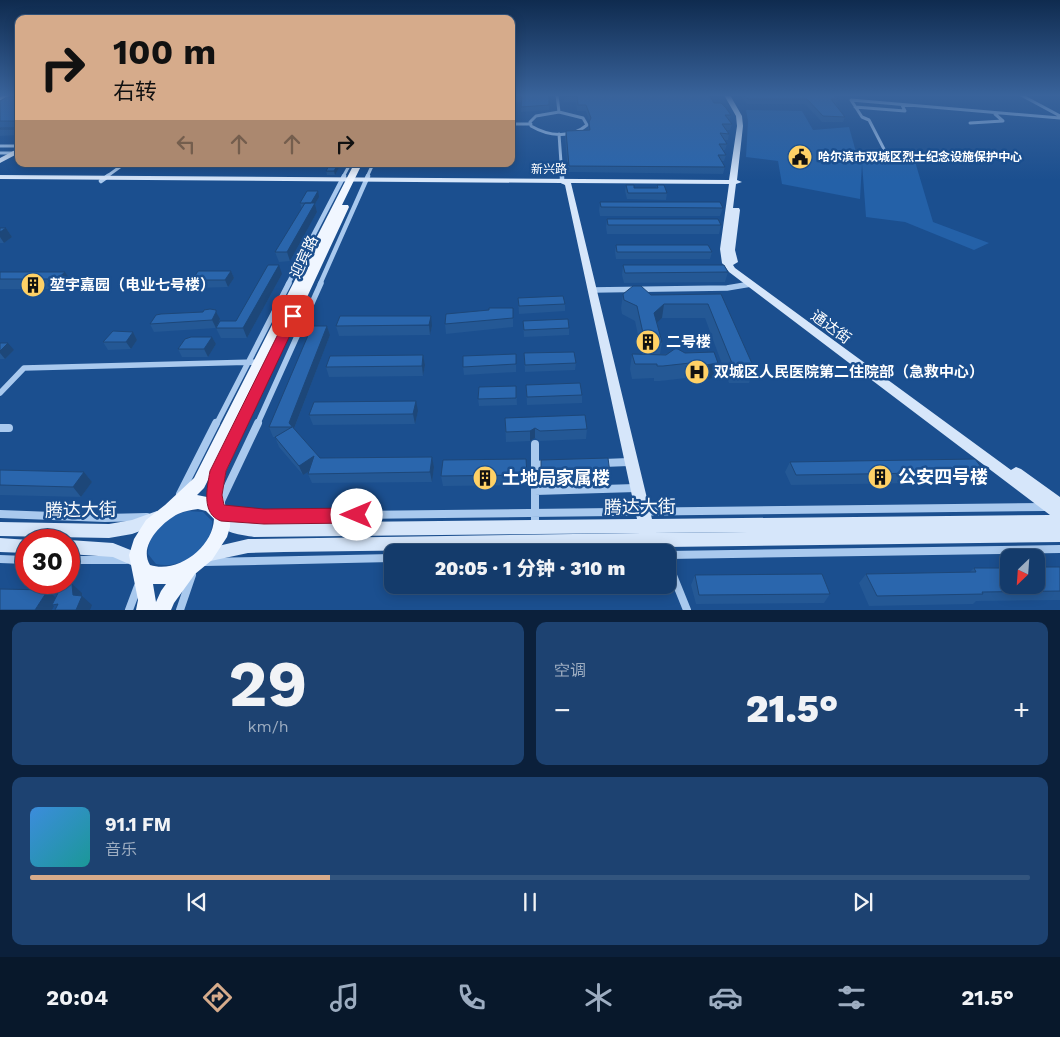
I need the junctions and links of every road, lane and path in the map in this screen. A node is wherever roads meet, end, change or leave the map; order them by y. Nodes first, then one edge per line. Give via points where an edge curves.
1 (586, 123) edge
2 (740, 123) edge
3 (745, 123) edge
4 (871, 123) edge
5 (515, 124) edge
6 (531, 124) joint
7 (559, 134) junction
8 (0, 146) edge
9 (15, 146) edge
10 (886, 153) dead end
11 (15, 155) edge
12 (2, 158) edge
13 (120, 167) edge
14 (351, 167) edge
15 (357, 167) edge
16 (363, 167) edge
17 (369, 167) edge
18 (0, 177) edge
19 (103, 179) junction
20 (354, 180) junction
21 (0, 181) edge
22 (565, 183) junction
23 (735, 184) junction
24 (751, 284) junction
25 (592, 290) junction
26 (254, 362) junction
27 (0, 393) edge
28 (0, 428) edge
29 (9, 428) dead end
30 (535, 444) dead end
31 (631, 462) junction
32 (593, 463) edge
33 (554, 464) edge
34 (535, 465) junction
35 (212, 470) junction
36 (637, 488) junction
37 (535, 491) junction
38 (1057, 507) edge
39 (166, 512) junction
40 (0, 514) edge
41 (220, 514) junction
42 (1060, 514) edge
43 (535, 520) junction
44 (1060, 522) edge
45 (0, 528) edge
46 (653, 534) edge
47 (1060, 535) edge
48 (0, 545) edge
49 (15, 546) edge
50 (80, 548) edge
51 (1060, 549) edge
52 (676, 555) edge
53 (384, 558) edge
54 (0, 559) edge
55 (15, 560) edge
56 (80, 561) edge
57 (198, 562) junction
58 (140, 567) junction
59 (676, 583) edge
60 (129, 610) edge
61 (145, 610) edge
62 (162, 610) edge
63 (180, 610) edge
64 (687, 610) edge

1 - 7 street via 578,132
2 - 23 main road, 通达街
3 - 23 main road, 通达街
4 - 10 street
5 - 6 street
6 - 7 street via 542,132
7 - 22 street
8 - 9 street
11 - 12 main road
13 - 19 street
14 - 20 street
15 - 20 main road, 迎宾路
16 - 20 main road, 迎宾路
17 - 20 street
18 - 19 main road, 新兴路
19 - 20 main road, 新兴路
19 - 21 main road, 新兴路
20 - 22 main road, 新兴路
20 - 26 main road, 迎宾路
20 - 35 main road, 迎宾路
20 - 41 street
22 - 23 main road, 新兴路
22 - 25 main road
23 - 24 main road, 通达街 via 724,257 732,270
24 - 25 street via 727,288
24 - 38 main road, 通达街
25 - 31 main road
26 - 27 street via 24,368
26 - 35 main road, 迎宾路
26 - 39 street
28 - 29 street
30 - 34 street
31 - 32 street
31 - 36 main road
33 - 34 street
34 - 37 street
35 - 39 main road
35 - 41 main road via 214,495
36 - 37 street
36 - 46 main road
37 - 43 street
38 - 42 main road, 通达街
38 - 46 street
39 - 40 street via 105,518
39 - 41 main road via 198,502 209,504
39 - 45 main road, 腾达大街 via 132,527 109,531
39 - 58 main road via 142,537 137,548
41 - 43 main road, 腾达大街 via 237,527 254,530
41 - 57 main road via 222,531 216,543
43 - 46 main road, 腾达大街
44 - 46 main road, 腾达大街
46 - 47 main road, 腾达大街
46 - 57 main road, 腾达大街 via 248,546
48 - 49 main road
50 - 58 main road via 113,550
51 - 52 street
53 - 57 street
54 - 55 street
56 - 58 street
57 - 58 main road via 177,573 162,576
57 - 62 main road via 166,597
57 - 63 street
58 - 60 street
58 - 61 main road via 147,600
59 - 64 street

